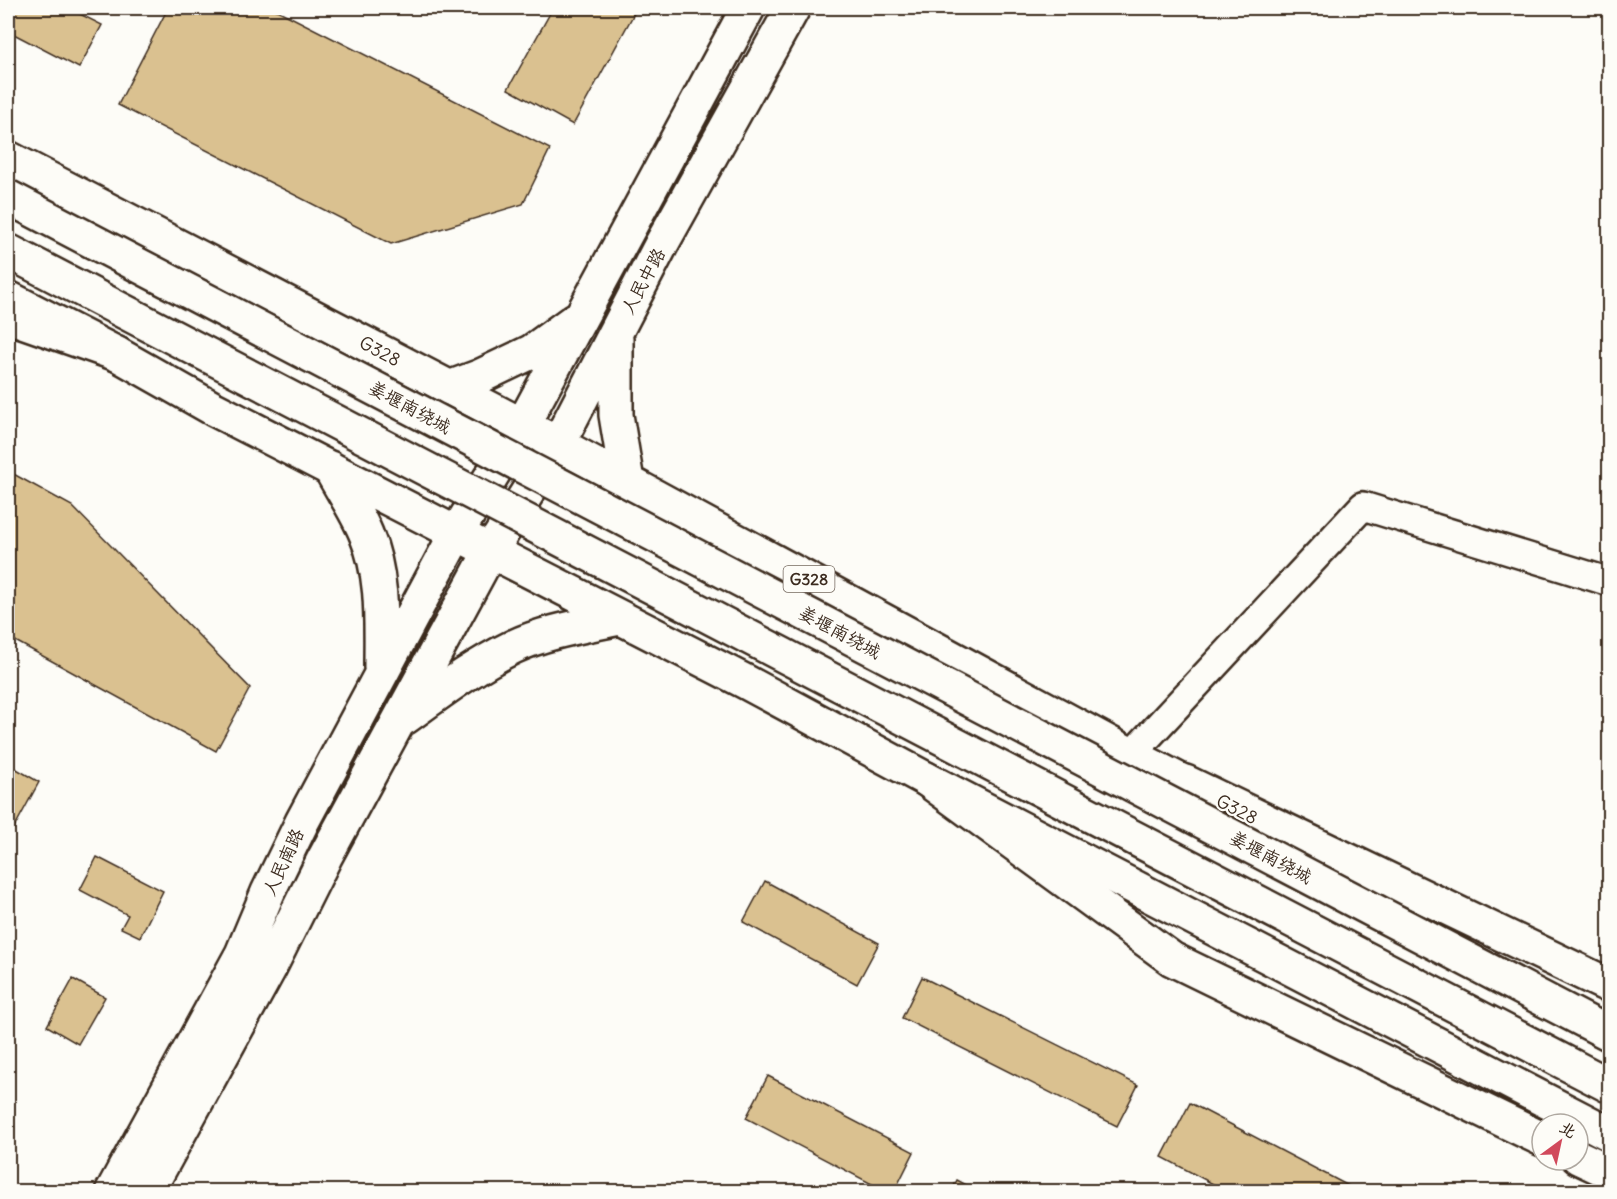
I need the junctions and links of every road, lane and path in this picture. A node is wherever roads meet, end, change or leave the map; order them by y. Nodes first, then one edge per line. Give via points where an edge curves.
1 (748, 8) edge
2 (793, 8) edge
3 (8, 158) edge
4 (8, 197) edge
5 (8, 251) edge
6 (8, 298) edge
7 (8, 316) edge
8 (581, 316) junction
9 (616, 332) junction
10 (117, 354) junction
11 (449, 388) junction
12 (522, 426) junction
13 (558, 444) junction
14 (330, 468) junction
15 (627, 481) junction
16 (456, 534) junction
17 (490, 552) junction
18 (1610, 582) edge
19 (620, 618) junction
20 (381, 673) junction
21 (398, 723) junction
22 (1131, 754) junction
23 (926, 779) junction
24 (1185, 782) junction
25 (1610, 986) edge
26 (1610, 1001) edge
27 (1610, 1034) edge
28 (1610, 1086) edge
29 (1530, 1133) edge
30 (1610, 1134) edge
31 (1590, 1162) edge
32 (1610, 1172) edge
33 (112, 1191) edge
34 (147, 1191) edge

1 - 8 main road
2 - 9 main road, 人民中路
3 - 11 main road, G328 / G328
4 - 27 main road, 姜堰南绕城, bridge
5 - 28 main road, bridge
6 - 10 main road
7 - 10 main road
8 - 11 main road via 531,352
8 - 12 main road
9 - 13 main road, 人民中路
9 - 15 main road via 616,415
10 - 14 main road
11 - 12 main road, G328 / G328
12 - 13 main road, G328 / G328
12 - 16 main road
13 - 15 main road, G328 / G328
13 - 17 main road, 人民中路
14 - 16 main road
14 - 20 main road via 366,534 377,569
15 - 22 main road, G328 / G328
16 - 17 main road
16 - 20 main road, 人民南路
17 - 19 main road
17 - 21 main road, 人民南路
18 - 22 street via 1363,506
19 - 21 main road via 555,632 514,647 475,668
19 - 23 main road
20 - 33 main road, 人民南路 via 302,822 242,954
21 - 34 main road, 人民南路
22 - 24 main road, G328 / G328
23 - 29 main road via 1172,959
23 - 30 main road
24 - 25 main road
24 - 26 main road, G328 / G328
31 - 32 main road

